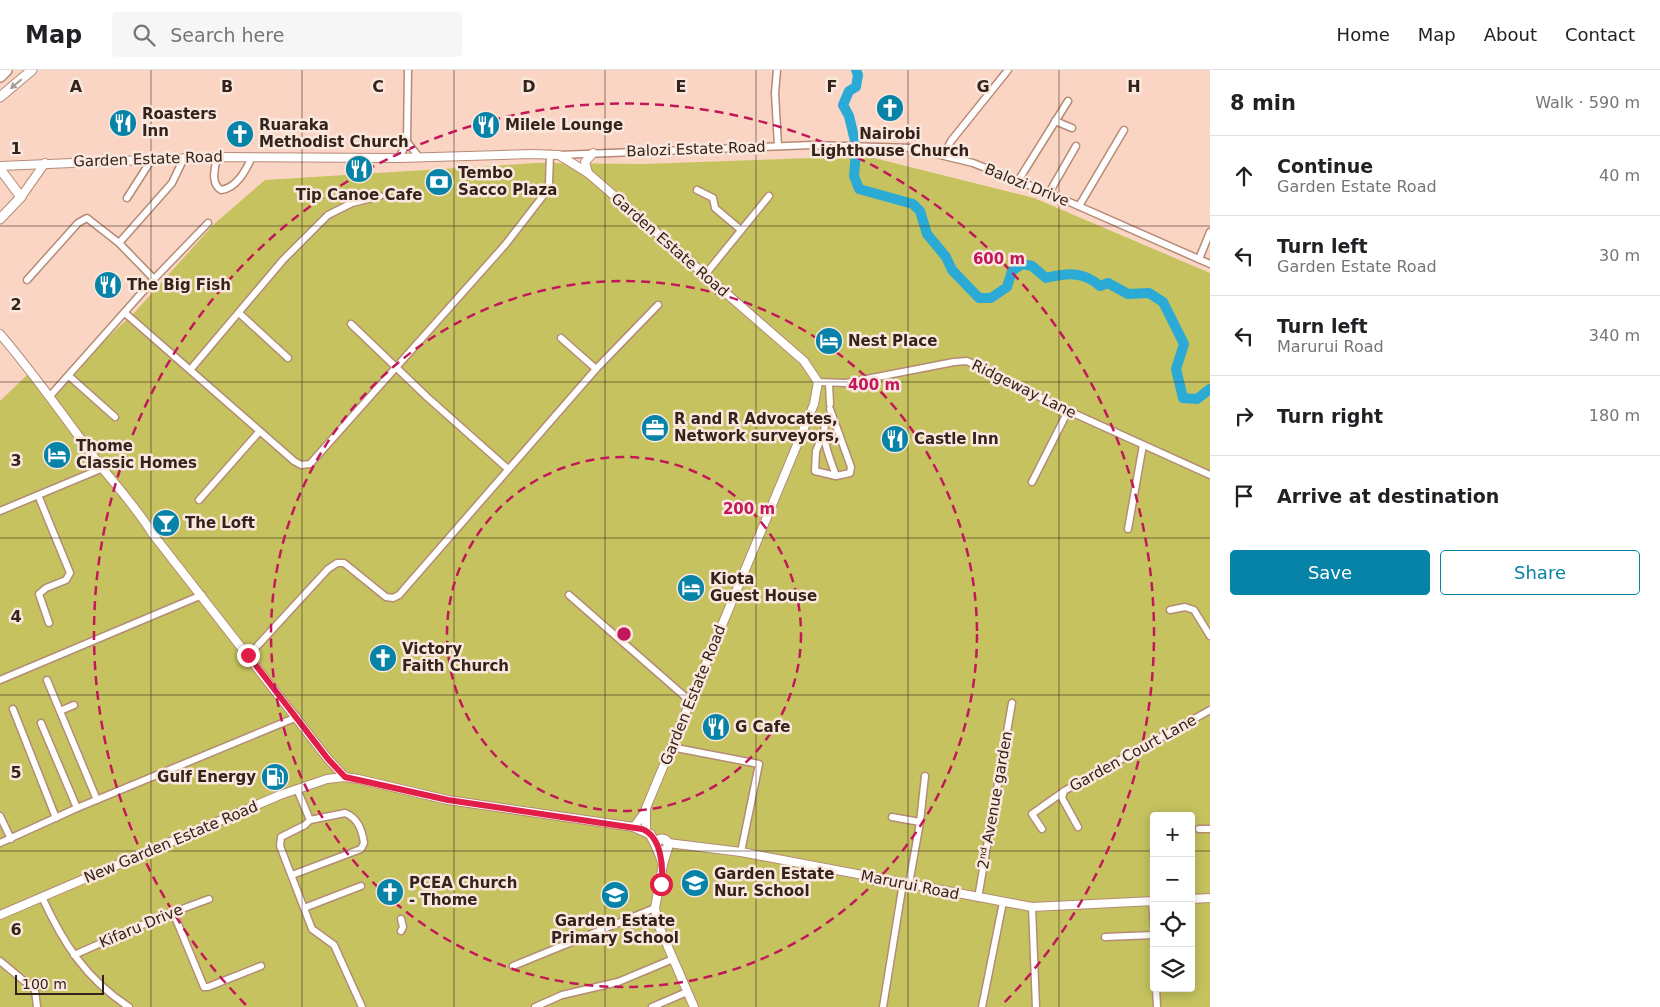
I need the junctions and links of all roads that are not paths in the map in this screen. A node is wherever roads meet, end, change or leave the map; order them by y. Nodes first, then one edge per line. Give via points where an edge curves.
1 (6, 70) edge
2 (32, 70) edge
3 (408, 70) edge
4 (777, 70) edge
5 (1008, 70) edge
6 (0, 76) edge
7 (0, 96) edge
8 (1068, 101) dead end
9 (1055, 121) junction
10 (1072, 128) dead end
11 (1124, 130) dead end
12 (407, 142) junction
13 (778, 146) junction
14 (1076, 146) dead end
15 (833, 147) joint
16 (593, 153) junction
17 (550, 154) junction
18 (559, 154) junction
19 (944, 155) junction
20 (217, 157) junction
21 (252, 157) junction
22 (420, 157) junction
23 (184, 158) junction
24 (398, 158) junction
25 (152, 159) junction
26 (45, 163) junction
27 (0, 167) edge
28 (588, 173) junction
29 (1018, 181) junction
30 (697, 190) dead end
31 (1049, 193) junction
32 (380, 196) dead end
33 (769, 196) dead end
34 (21, 197) junction
35 (127, 198) dead end
36 (1079, 206) junction
37 (0, 219) edge
38 (208, 223) dead end
39 (742, 230) junction
40 (1210, 232) edge
41 (118, 244) junction
42 (1200, 259) junction
43 (1210, 264) edge
44 (704, 276) junction
45 (154, 279) junction
46 (27, 280) dead end
47 (658, 304) dead end
48 (125, 313) junction
49 (239, 313) junction
50 (351, 324) dead end
51 (0, 334) edge
52 (561, 338) dead end
53 (288, 358) dead end
54 (396, 368) junction
55 (596, 369) junction
56 (190, 370) junction
57 (69, 376) junction
58 (818, 382) junction
59 (829, 384) junction
60 (50, 396) junction
61 (830, 410) junction
62 (1068, 411) junction
63 (115, 417) dead end
64 (259, 432) junction
65 (824, 432) junction
66 (1143, 445) junction
67 (103, 468) junction
68 (508, 469) junction
69 (1210, 475) edge
70 (836, 476) junction
71 (1032, 482) dead end
72 (38, 496) junction
73 (199, 500) dead end
74 (0, 511) edge
75 (1128, 529) dead end
76 (202, 595) junction
77 (569, 595) dead end
78 (1170, 610) dead end
79 (49, 623) dead end
80 (1210, 636) edge
81 (248, 655) junction
82 (0, 680) edge
83 (46, 680) dead end
84 (690, 701) junction
85 (1012, 703) dead end
86 (74, 705) dead end
87 (13, 709) dead end
88 (1210, 710) edge
89 (60, 711) junction
90 (296, 716) junction
91 (41, 723) dead end
92 (671, 747) junction
93 (328, 759) junction
94 (926, 776) dead end
95 (345, 777) junction
96 (327, 779) junction
97 (297, 789) junction
98 (1064, 792) junction
99 (98, 800) junction
100 (77, 808) junction
101 (645, 812) junction
102 (0, 816) edge
103 (892, 816) dead end
104 (56, 818) junction
105 (310, 820) junction
106 (920, 822) junction
107 (634, 827) junction
108 (1078, 827) dead end
109 (1042, 829) dead end
110 (1199, 829) dead end
111 (1210, 829) edge
112 (648, 832) junction
113 (11, 838) junction
114 (0, 843) edge
115 (662, 845) junction
116 (741, 852) junction
117 (292, 875) junction
118 (906, 884) junction
119 (361, 886) dead end
120 (42, 897) junction
121 (978, 898) junction
122 (1210, 898) edge
123 (209, 899) dead end
124 (1195, 899) edge
125 (1150, 901) edge
126 (1003, 902) junction
127 (1032, 907) junction
128 (304, 908) junction
129 (655, 908) junction
130 (173, 912) junction
131 (0, 915) edge
132 (401, 919) dead end
133 (401, 931) dead end
134 (1150, 935) edge
135 (1104, 937) dead end
136 (74, 955) junction
137 (673, 959) junction
138 (0, 960) edge
139 (261, 966) dead end
140 (513, 966) dead end
141 (687, 992) junction
142 (1156, 992) edge
143 (37, 1007) edge
144 (129, 1007) edge
145 (362, 1007) edge
146 (535, 1007) edge
147 (652, 1007) edge
148 (694, 1007) edge
149 (883, 1007) edge
150 (982, 1007) edge
151 (1036, 1007) edge
152 (1157, 1007) edge

1 - 6 highway
2 -> 7 main road
3 - 12 street
4 - 13 street
5 - 19 street via 951,141
8 - 9 street
9 - 10 street
9 - 29 street
11 - 36 street
12 - 22 street
12 - 24 street
13 - 15 street, Balozi Estate Road
13 - 16 street, Balozi Estate Road
14 - 31 street
15 - 19 street, Balozi Drive via 911,148
16 - 18 street, Balozi Estate Road
16 - 28 street via 586,162
17 - 18 street, Garden Estate Road
17 - 22 street, Garden Estate Road
17 - 54 street via 549,184 543,196 505,245
18 - 28 street, Garden Estate Road
19 - 29 street, Balozi Drive
20 - 21 street, Garden Estate Road
20 - 21 street via 214,179 221,190 241,176
20 - 23 street, Garden Estate Road
21 - 24 street, Garden Estate Road
22 - 24 street, Garden Estate Road
23 - 25 street, Garden Estate Road
23 - 41 street via 175,180
25 - 26 street, Garden Estate Road
25 - 35 street
26 - 27 street, Garden Estate Road
26 - 34 street
27 - 34 main road
28 - 44 street, Garden Estate Road
29 - 31 street, Balozi Drive
30 - 39 street via 713,198 715,208
31 - 36 street, Balozi Drive
32 - 49 street via 347,205 328,215
33 - 39 street
34 - 37 main road
36 - 42 street, Balozi Drive
38 - 45 street
39 - 44 street
40 - 42 street
41 - 45 street
41 - 46 street via 91,220 83,219
42 - 43 street, Balozi Drive
44 - 58 street, Garden Estate Road via 804,361
45 - 48 street
47 - 55 street
48 - 56 street
48 - 57 street
49 - 53 street
49 - 56 street
50 - 54 street
51 - 60 street
52 - 55 street
54 - 64 street via 310,464 298,464
54 - 68 street
55 - 68 street
56 - 64 street
57 - 60 street
57 - 63 street
58 - 59 street, Ridgeway Lane
58 - 84 street, Garden Estate Road via 810,417
59 - 61 street
59 - 62 street, Ridgeway Lane via 968,361
60 - 67 street
61 - 65 street
61 - 70 street via 851,467 850,473
62 - 66 street, Ridgeway Lane
62 - 71 street
64 - 73 street
65 - 70 street
65 - 70 street via 816,451 815,471
66 - 69 street, Ridgeway Lane
66 - 75 street
67 - 72 street
67 - 76 street
68 - 81 street via 399,595 386,597 344,563 337,563 328,568
72 - 74 street
72 - 79 street via 70,573 66,580 39,594
76 - 81 street
76 - 82 street
77 - 84 street
78 - 80 street via 1185,607 1194,610
81 - 90 street
83 - 89 street
84 - 92 street, Garden Estate Road
85 - 121 street, 2ⁿᵈ Avenue garden
86 - 89 street
87 - 104 street
88 - 98 street, Garden Court Lane
89 - 99 street
90 - 93 street
90 - 99 street
91 - 100 street
92 - 101 street, Garden Estate Road
92 - 116 street via 759,764
93 - 95 street
93 - 96 street
94 - 106 street
95 - 96 street, New Garden Estate Road
95 - 107 street via 448,800
96 - 97 street, New Garden Estate Road
97 - 105 street
97 - 120 street, New Garden Estate Road
98 - 108 street, Garden Court Lane via 1062,798
98 - 109 street via 1032,814
99 - 100 street
100 - 104 street
101 - 107 street
101 - 112 street, Garden Estate Road
102 - 113 street
103 - 106 street
104 - 113 street
105 - 117 street via 279,840
105 - 117 street via 344,813 350,815 359,825 364,843 361,848
106 - 118 street
107 - 112 main road
110 - 111 street
112 - 115 main road, Garden Estate Road
113 - 114 street
115 - 116 street, Marurui Road
115 - 129 street via 663,864
116 - 118 street, Marurui Road
117 - 128 street
118 - 121 street, Marurui Road
118 - 149 street
119 - 128 street
120 - 131 street, New Garden Estate Road
120 - 136 street
121 - 126 street, Marurui Road
122 - 124 street
123 - 130 street, Kifaru Drive
125 - 127 street, Marurui Road
126 - 127 street, Marurui Road
126 - 150 street
127 - 151 street
128 - 145 street via 312,929 334,945
129 - 137 street
129 - 140 street
130 - 136 street, Kifaru Drive
130 - 139 street via 204,987
132 - 133 street
134 - 135 street
136 - 144 street via 96,982
137 - 141 street
137 - 146 street via 618,982 562,995
138 - 143 street via 35,990
141 - 147 street
141 - 148 street
142 - 152 street

